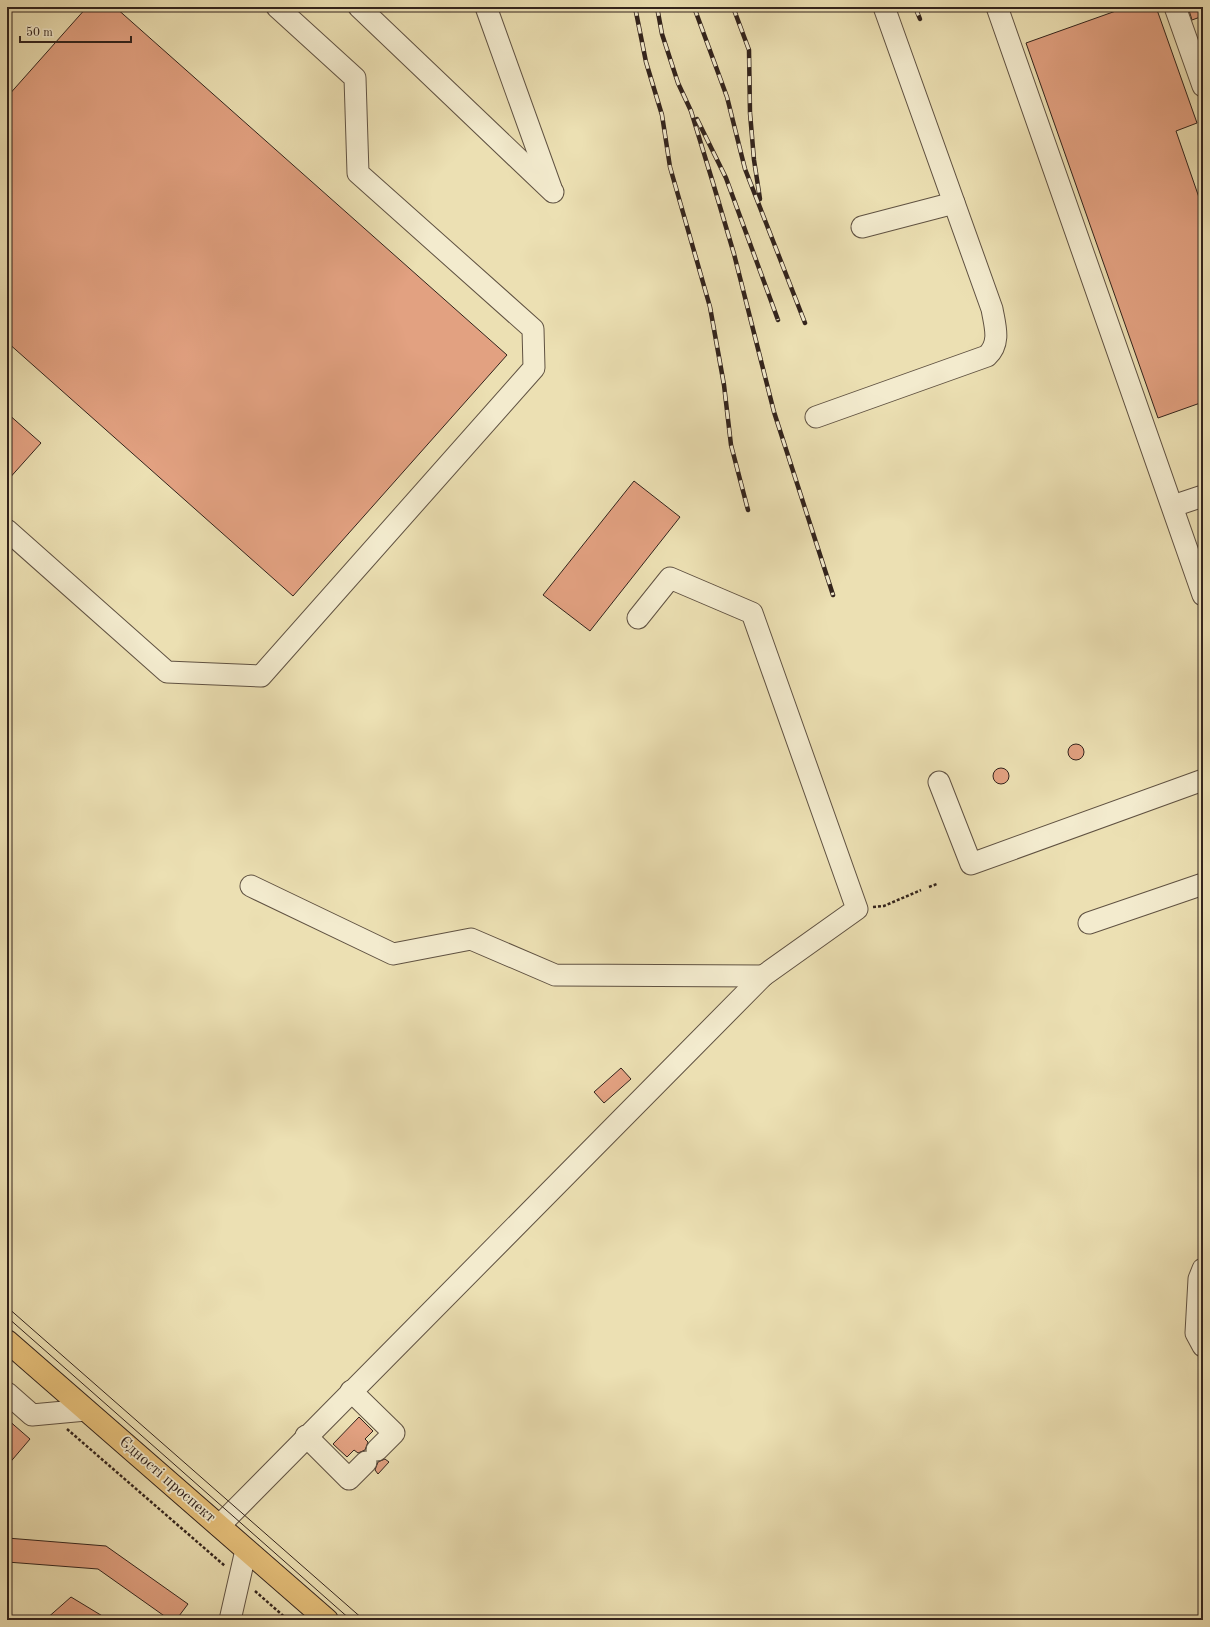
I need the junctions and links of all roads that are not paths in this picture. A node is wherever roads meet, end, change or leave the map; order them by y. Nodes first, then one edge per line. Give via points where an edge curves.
1 (277, 7) edge
2 (359, 7) edge
3 (486, 7) edge
4 (884, 7) edge
5 (997, 7) edge
6 (1175, 7) edge
7 (1196, 43) edge
8 (1203, 86) edge
9 (954, 203) junction
10 (862, 227) dead end
11 (816, 417) dead end
12 (1203, 496) edge
13 (1173, 506) junction
14 (7, 530) edge
15 (1203, 595) edge
16 (638, 618) dead end
17 (1203, 780) edge
18 (939, 782) dead end
19 (1203, 884) edge
20 (251, 886) dead end
21 (1089, 923) dead end
22 (763, 976) junction
23 (1203, 1270) edge
24 (7, 1341) edge
25 (1203, 1346) edge
26 (351, 1391) junction
27 (7, 1393) edge
28 (86, 1410) junction
29 (306, 1436) junction
30 (219, 1526) junction
31 (246, 1550) junction
32 (230, 1620) edge
33 (327, 1620) edge

1 - 14 street via 355,78 358,173 533,329 534,368 261,676 167,672
2 - 3 street via 553,192
4 - 9 street
5 - 13 street
6 - 7 street
7 - 8 street
9 - 10 street
9 - 11 street via 992,309 996,341 993,351 987,356
12 - 13 street
13 - 15 street
16 - 22 street via 670,578 752,613 857,909
17 - 18 street via 971,864
19 - 21 street
20 - 22 street via 393,954 471,939 555,975
22 - 26 street
23 - 25 street via 1199,1279 1196,1333
24 - 28 main road, Єдності проспект
26 - 29 street
26 - 29 street via 394,1434 372,1456 349,1479
27 - 28 street via 32,1415
28 - 30 main road, Єдності проспект
29 - 30 street
30 - 31 main road, Єдності проспект
31 - 32 street
31 - 33 main road, Єдності проспект

